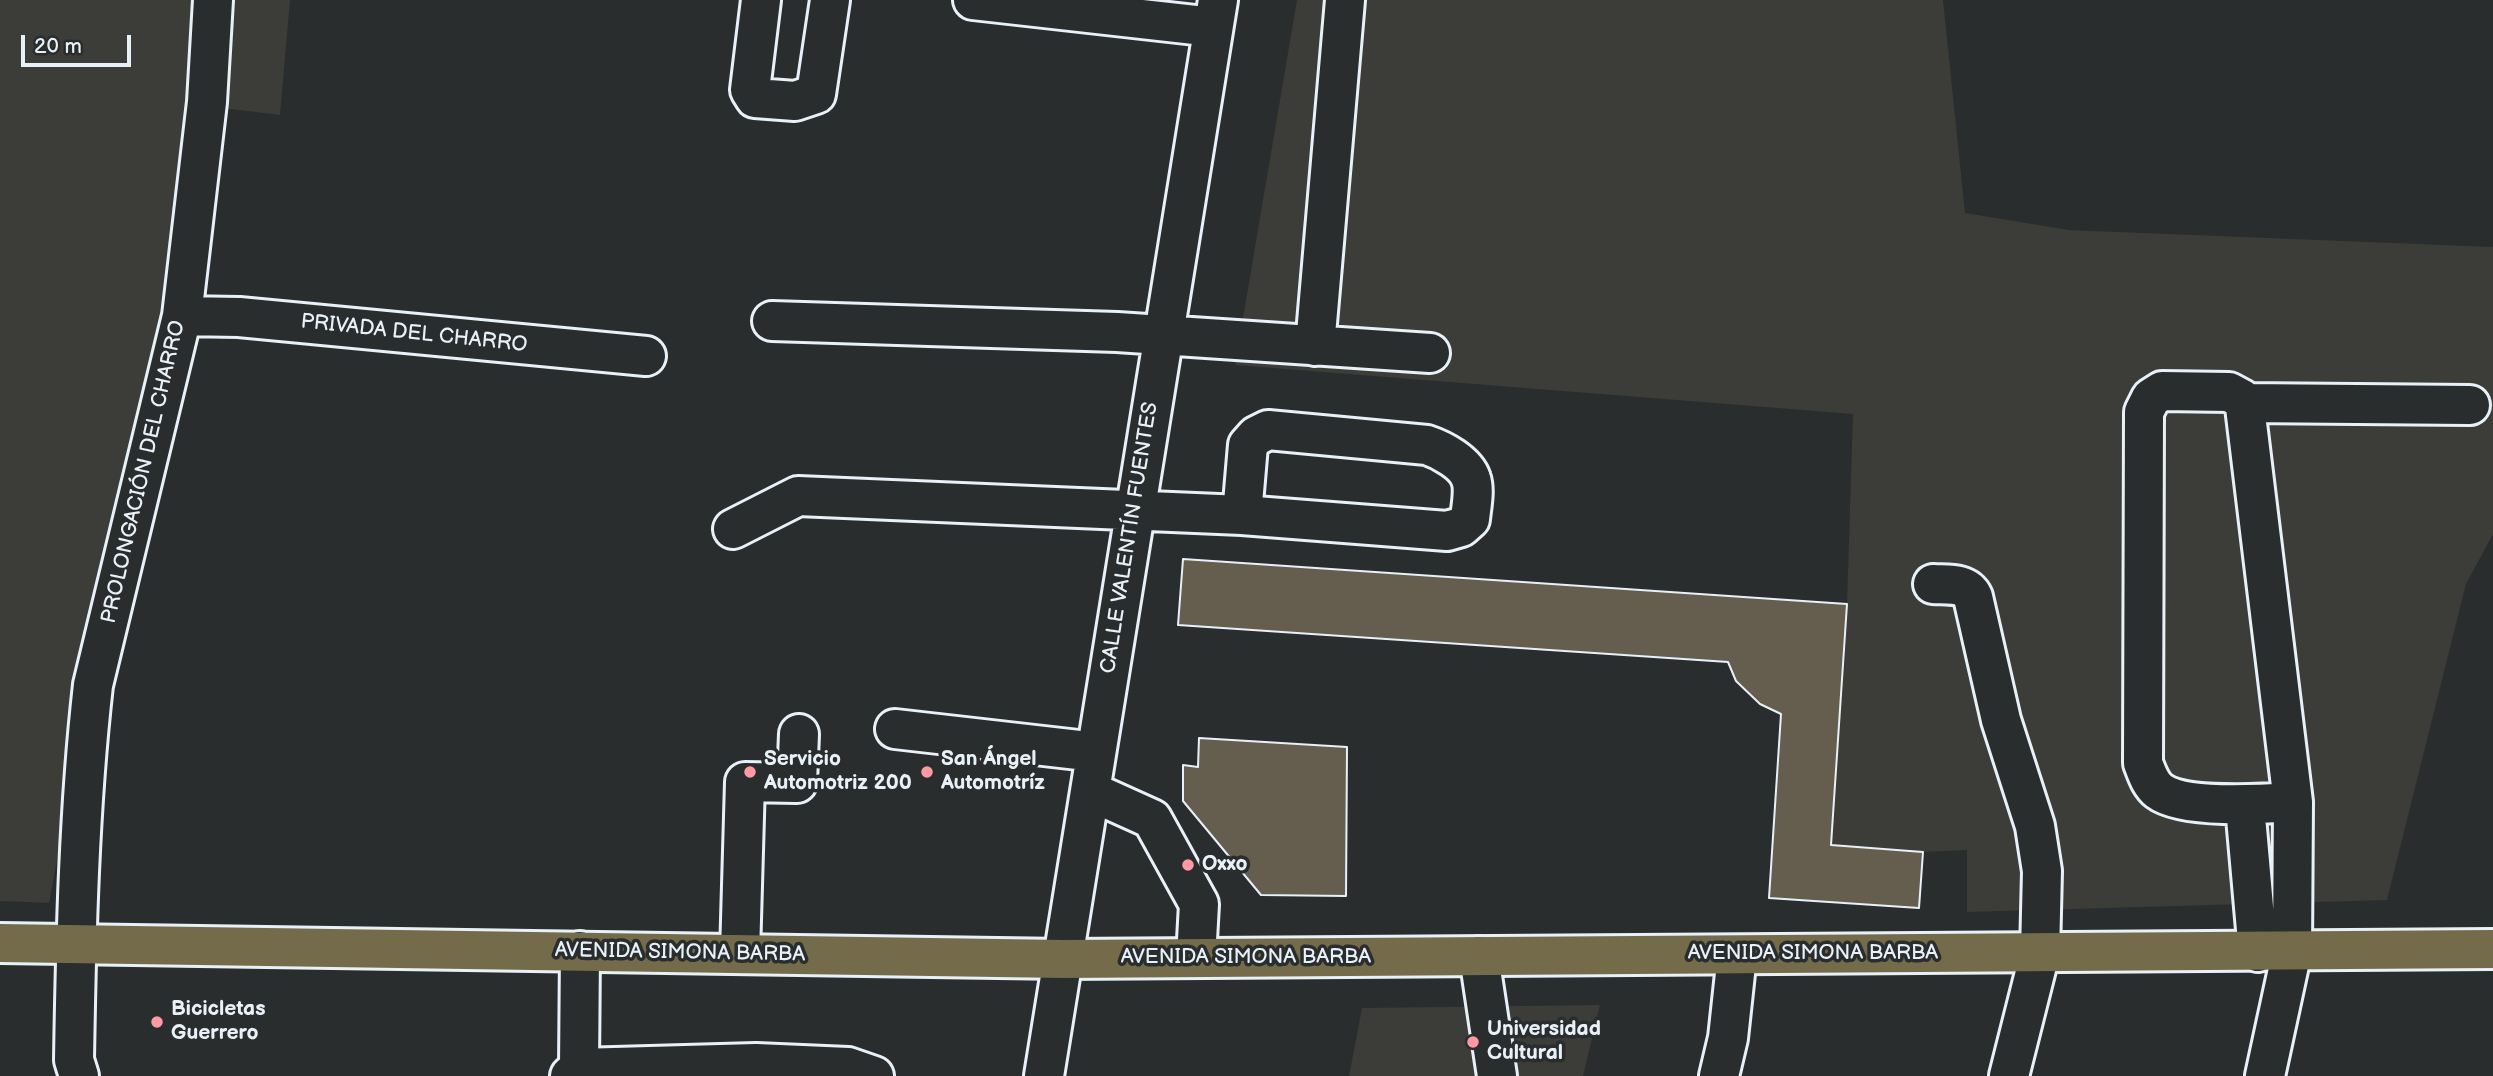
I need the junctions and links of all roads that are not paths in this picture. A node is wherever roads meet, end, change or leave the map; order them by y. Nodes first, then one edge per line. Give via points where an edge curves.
1 (213, 0) edge
2 (761, 0) edge
3 (830, 0) edge
4 (973, 0) edge
5 (1345, 0) edge
6 (1215, 13) edge
7 (181, 316) junction
8 (772, 321) dead end
9 (1163, 337) junction
10 (1315, 346) junction
11 (1430, 353) dead end
12 (646, 356) dead end
13 (2244, 403) junction
14 (2470, 405) dead end
15 (1135, 511) junction
16 (1242, 516) junction
17 (733, 529) dead end
18 (1933, 584) dead end
19 (895, 729) dead end
20 (799, 734) dead end
21 (1096, 752) junction
22 (1090, 791) junction
23 (2293, 802) junction
24 (2245, 806) junction
25 (0, 943) edge
26 (76, 944) junction
27 (2493, 949) edge
28 (580, 951) junction
29 (2275, 951) junction
30 (2040, 953) junction
31 (740, 954) junction
32 (1737, 955) junction
33 (1479, 956) junction
34 (1064, 958) junction
35 (1196, 958) junction
36 (574, 1072) edge
37 (79, 1076) edge
38 (874, 1076) edge
39 (1044, 1076) edge
40 (1497, 1076) edge
41 (1719, 1076) edge
42 (2009, 1076) edge
43 (2265, 1076) edge

1 - 7 street, PROLONGACIÓN DEL CHARRO via 207,102
2 - 3 street via 750,90 755,98 795,101 817,94
4 - 6 street
5 - 10 street
6 - 9 street, CALLE VALENTÍN FUENTES
7 - 12 street, PRIVADA DEL CHARRO via 239,317
7 - 26 street, PROLONGACIÓN DEL CHARRO via 93,685
8 - 9 street
9 - 10 street
9 - 15 street, CALLE VALENTÍN FUENTES
10 - 11 street
13 - 14 street
13 - 23 street
13 - 24 street via 2229,392 2162,391 2151,398 2144,412 2143,763 2154,785 2173,797
15 - 16 street
15 - 17 street via 798,496
15 - 21 street, CALLE VALENTÍN FUENTES
16 - 16 street via 1447,531 1470,519 1471,480 1464,468 1427,445 1268,430 1248,445
18 - 30 street via 1960,586 1973,597 2001,720 2035,826 2042,871
19 - 21 street
20 - 31 street via 797,783 744,782
21 - 22 street, CALLE VALENTÍN FUENTES
22 - 34 street, CALLE VALENTÍN FUENTES
22 - 35 street via 1152,819 1199,904
23 - 24 street
23 - 29 street
24 - 29 street
25 - 26 main road, AVENIDA SIMONA BARBA
26 - 28 main road, AVENIDA SIMONA BARBA
26 - 37 street, PROLONGACIÓN DEL CHARRO via 74,1060
27 - 29 main road, AVENIDA SIMONA BARBA
28 - 31 main road, AVENIDA SIMONA BARBA
28 - 36 street
29 - 30 main road, AVENIDA SIMONA BARBA
29 - 43 street
30 - 32 main road, AVENIDA SIMONA BARBA
30 - 42 street
31 - 34 main road, AVENIDA SIMONA BARBA
32 - 33 main road, AVENIDA SIMONA BARBA
32 - 41 street
33 - 35 main road, AVENIDA SIMONA BARBA
33 - 40 street
34 - 35 main road, AVENIDA SIMONA BARBA
34 - 39 street, CALLE VALENTÍN FUENTES
36 - 38 street via 755,1063 848,1067

